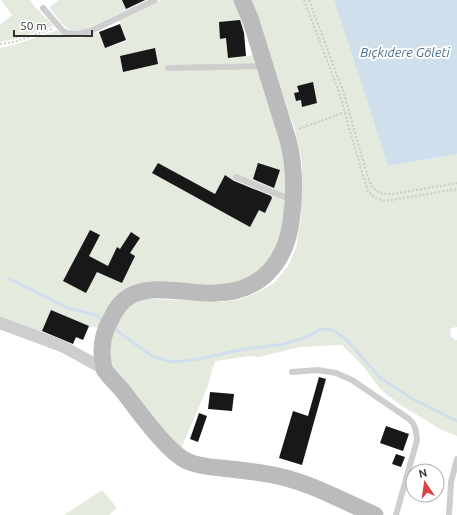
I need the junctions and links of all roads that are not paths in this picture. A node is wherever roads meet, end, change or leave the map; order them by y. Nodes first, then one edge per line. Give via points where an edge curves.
1 (155, 0) edge
2 (242, 0) edge
3 (43, 8) dead end
4 (265, 66) junction
5 (168, 68) dead end
6 (236, 177) dead end
7 (293, 200) junction
8 (0, 323) edge
9 (104, 369) junction
10 (292, 372) dead end
11 (457, 459) edge
12 (375, 515) edge
13 (396, 515) edge
14 (448, 515) edge

1 - 3 lane via 78,34 63,31
2 - 4 street
4 - 5 lane
4 - 7 street via 293,157
6 - 7 lane
7 - 9 street via 286,245 276,264 260,280 228,292 160,290 139,292 124,299 105,330 102,346
8 - 9 street via 62,346
9 - 12 street via 160,437 185,460 202,466 282,477 306,484
10 - 13 lane via 318,370 336,373 352,380 414,424 417,440
11 - 14 lane via 450,482

